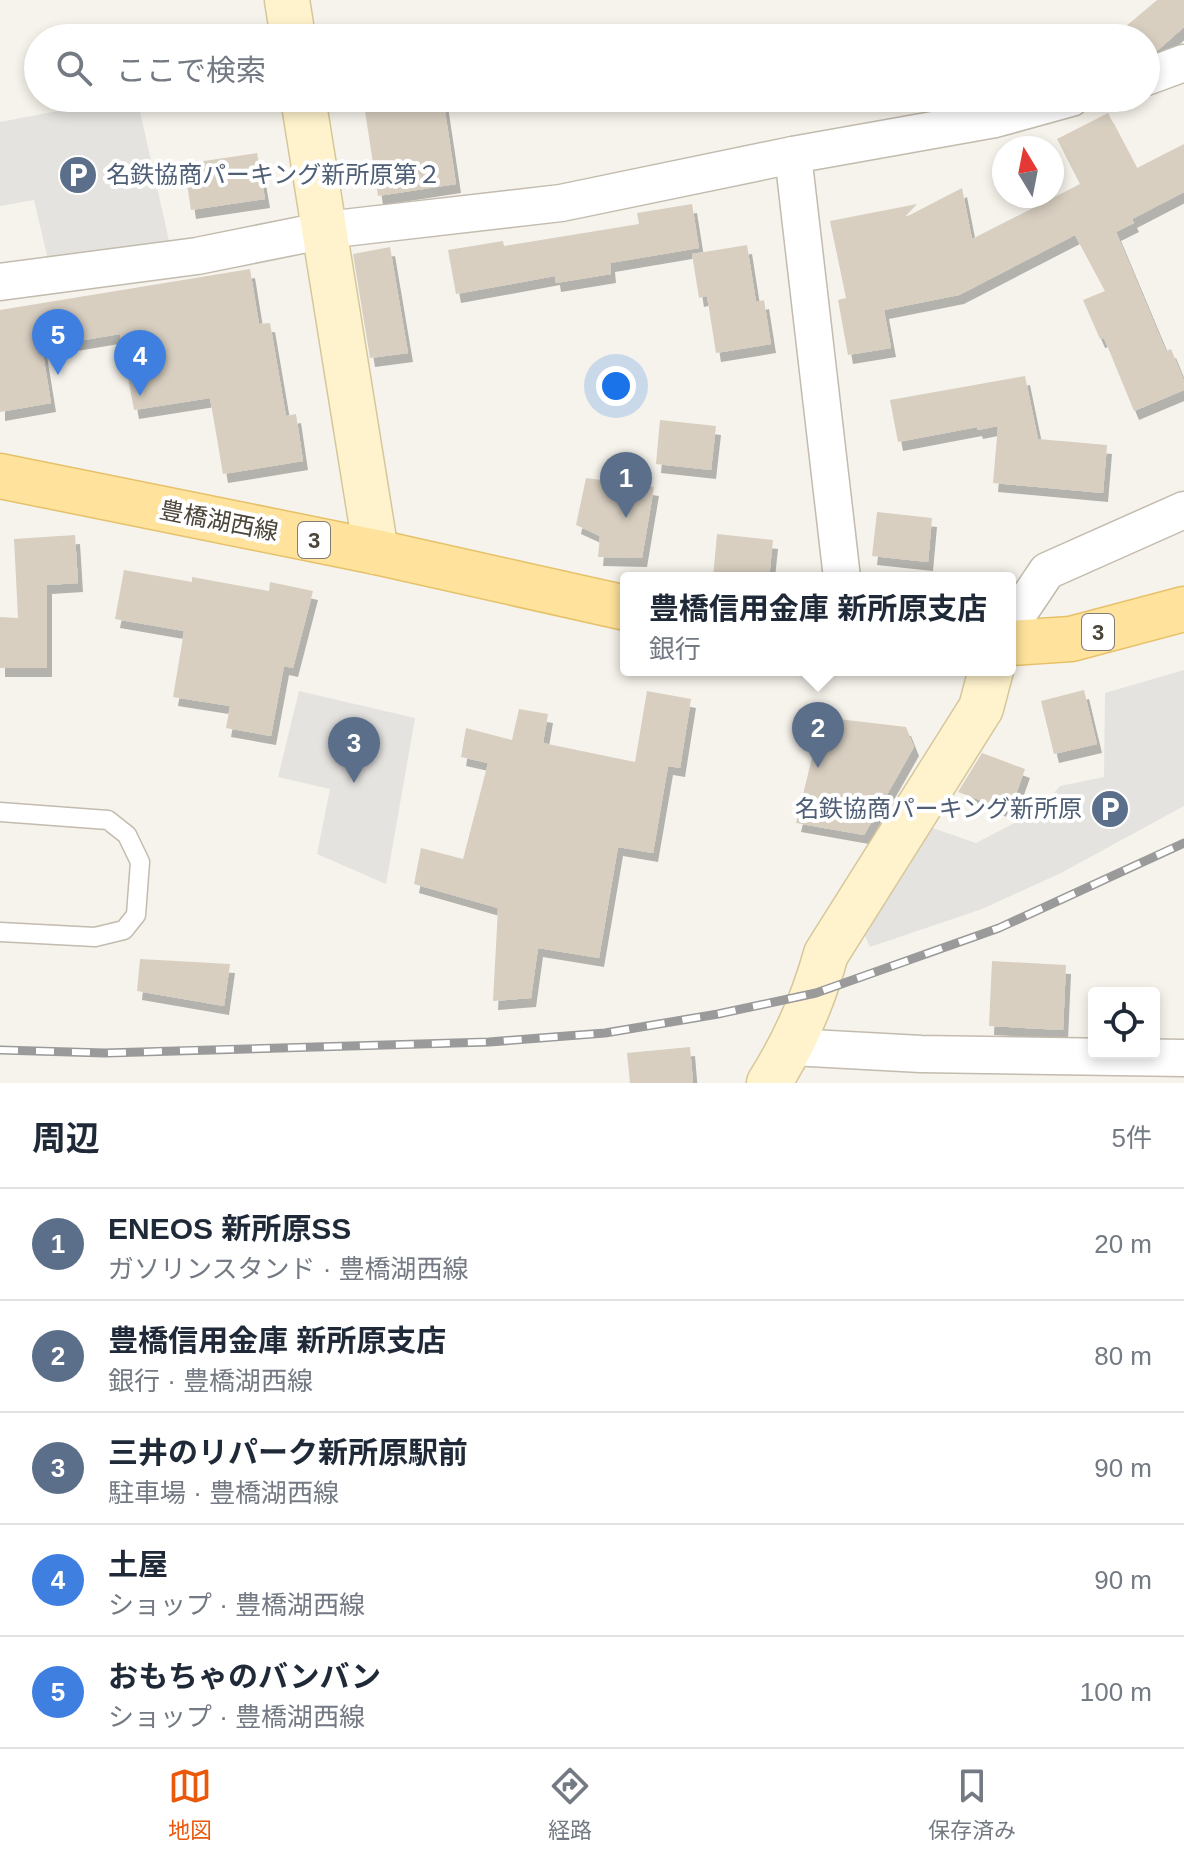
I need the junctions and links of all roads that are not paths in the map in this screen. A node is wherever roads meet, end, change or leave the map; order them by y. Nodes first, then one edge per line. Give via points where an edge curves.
1 (287, 0) edge
2 (291, 24) edge
3 (1184, 63) edge
4 (1160, 72) edge
5 (305, 112) edge
6 (1020, 112) edge
7 (793, 155) junction
8 (326, 230) junction
9 (0, 282) edge
10 (0, 476) edge
11 (1184, 510) edge
12 (376, 552) junction
13 (841, 572) edge
14 (620, 607) edge
15 (1184, 609) edge
16 (1016, 617) edge
17 (1016, 643) edge
18 (989, 676) edge
19 (0, 812) edge
20 (0, 932) edge
21 (792, 1047) junction
22 (1184, 1058) edge
23 (769, 1083) edge

1 - 2 street
3 - 4 street
5 - 8 street
6 - 7 street
7 - 8 street via 561,203
7 - 13 street
8 - 9 street via 197,256
8 - 12 street
10 - 12 main road, 豊橋湖西線 / 3
11 - 16 street via 1047,571
12 - 14 main road, 豊橋湖西線 / 3
15 - 17 main road, 3 via 1071,639
18 - 21 street via 981,708 826,954
19 - 20 lane via 108,820 127,835 140,862 136,915 124,930 95,937
21 - 22 street
21 - 23 street

